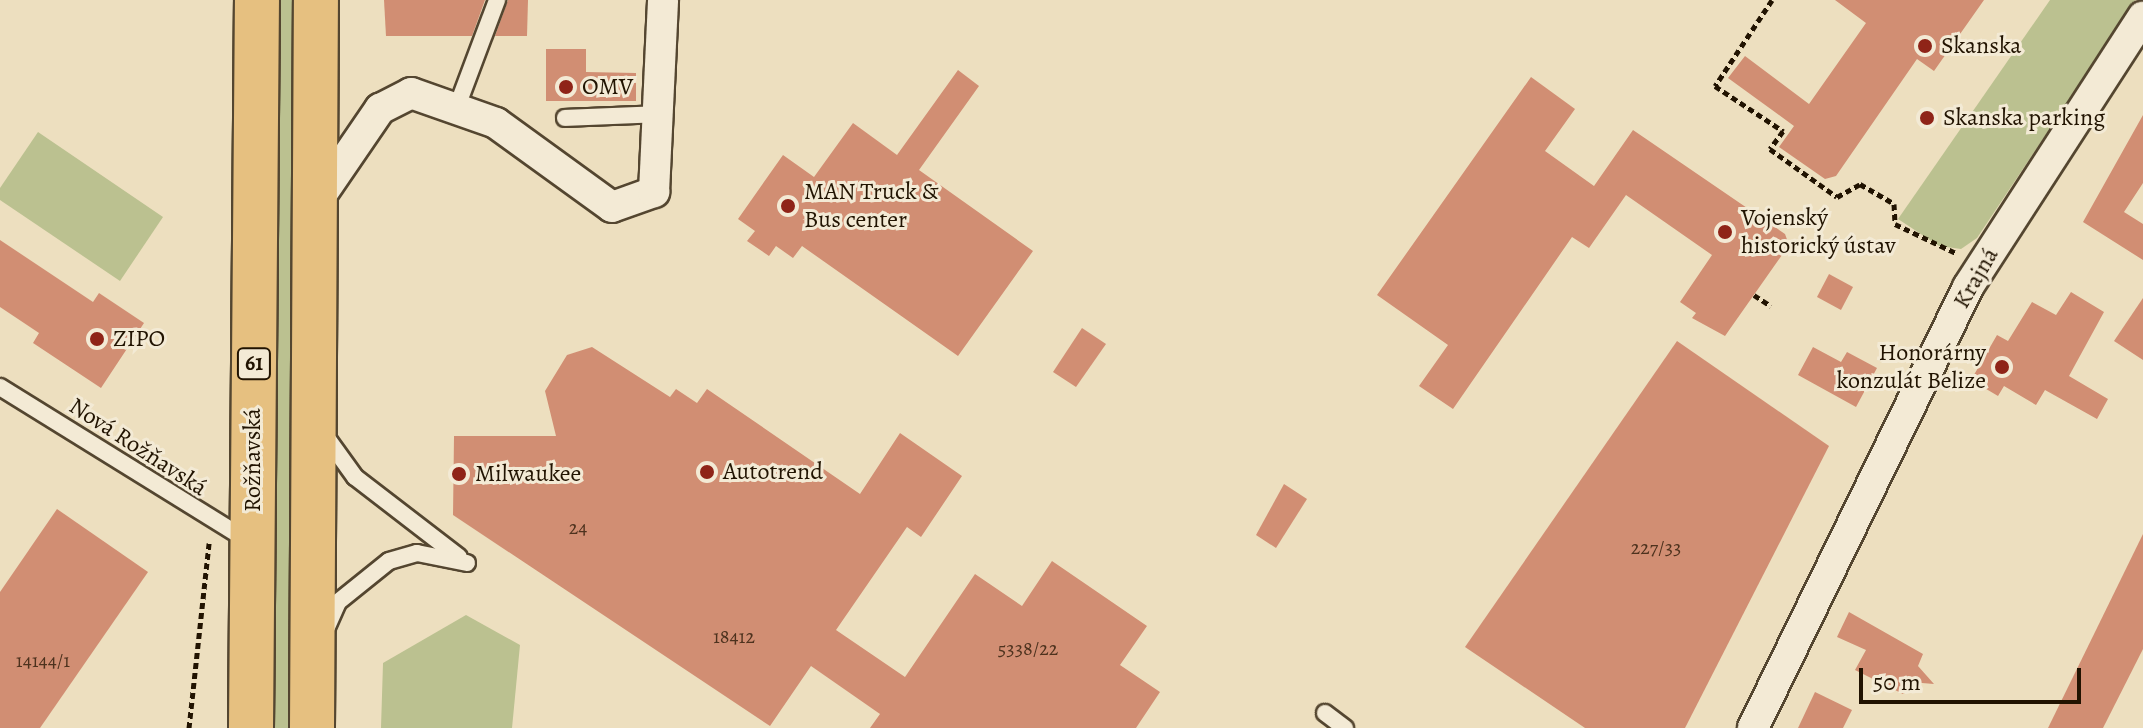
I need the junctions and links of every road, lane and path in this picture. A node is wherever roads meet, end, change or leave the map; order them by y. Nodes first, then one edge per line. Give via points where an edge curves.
1 (257, 0) edge
2 (316, 0) edge
3 (497, 0) edge
4 (663, 0) edge
5 (1772, 0) edge
6 (2143, 17) edge
7 (458, 104) junction
8 (660, 114) junction
9 (565, 118) dead end
10 (1877, 194) dead end
11 (317, 201) junction
12 (1754, 295) dead end
13 (1771, 306) dead end
14 (0, 387) edge
15 (315, 421) junction
16 (209, 542) dead end
17 (252, 543) junction
18 (312, 662) junction
19 (1325, 713) dead end
20 (189, 728) edge
21 (251, 728) edge
22 (312, 728) edge
23 (1345, 728) edge
24 (1753, 728) edge

1 - 17 main road, Rožňavská / 61
2 - 11 main road
3 - 7 lane
4 - 8 street
5 - 10 path via 1715,86 1783,131 1770,149 1837,197 1860,184
6 - 24 street, Krajná via 1968,287
7 - 8 street via 612,207 654,192
7 - 11 street via 411,93 380,109
8 - 9 lane
11 - 15 main road
12 - 13 path
14 - 17 lane, Nová Rožňavská via 182,506
15 - 18 main road
15 - 18 lane via 355,477 467,563 417,553 369,571 338,602
16 - 20 path
17 - 21 main road, Rožňavská / 61
18 - 22 main road
19 - 23 lane

